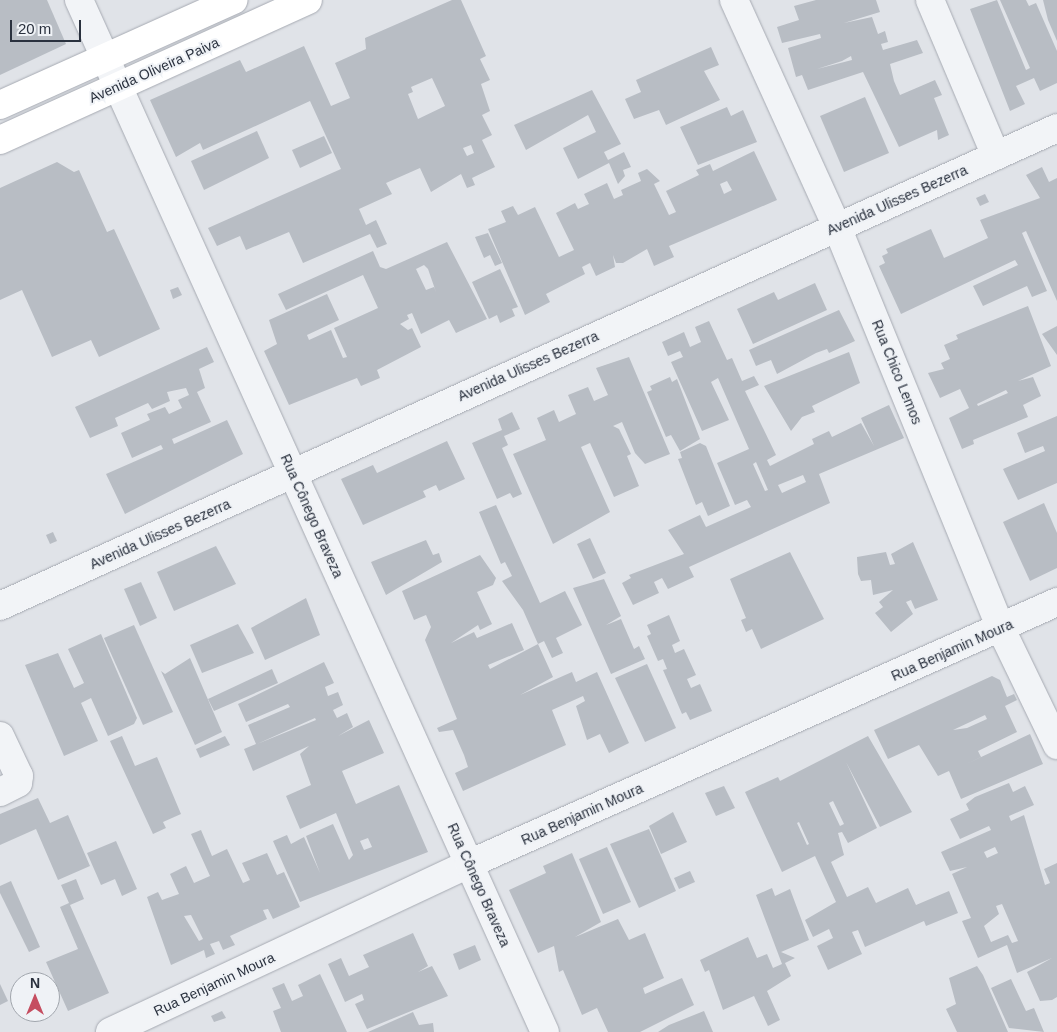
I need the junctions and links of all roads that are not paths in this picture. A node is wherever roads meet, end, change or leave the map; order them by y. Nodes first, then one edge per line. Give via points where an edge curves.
1 (79, 0) edge
2 (234, 0) edge
3 (308, 0) edge
4 (734, 0) edge
5 (930, 0) edge
6 (104, 58) junction
7 (117, 87) junction
8 (0, 105) edge
9 (1057, 128) edge
10 (0, 140) edge
11 (996, 156) junction
12 (837, 227) junction
13 (292, 474) junction
14 (1057, 602) edge
15 (0, 606) edge
16 (1001, 629) junction
17 (0, 736) edge
18 (1057, 745) edge
19 (0, 792) edge
20 (469, 864) junction
21 (110, 1032) edge
22 (545, 1032) edge

1 - 6 street, Rua Cônego Braveza
2 - 6 main road
3 - 7 main road, Avenida Oliveira Paiva
4 - 12 street, Rua Chico Lemos
5 - 11 street
6 - 7 street, Rua Cônego Braveza
6 - 8 main road
7 - 10 main road, Avenida Oliveira Paiva
7 - 13 street, Rua Cônego Braveza
9 - 11 street, Avenida Ulisses Bezerra
11 - 12 street, Avenida Ulisses Bezerra
12 - 13 street, Avenida Ulisses Bezerra
12 - 16 street, Rua Chico Lemos
13 - 15 street, Avenida Ulisses Bezerra
13 - 20 street, Rua Cônego Braveza
14 - 16 street, Rua Benjamin Moura
16 - 18 street, Rua Chico Lemos
16 - 20 street, Rua Benjamin Moura
17 - 19 street via 19,776 18,783
20 - 21 street, Rua Benjamin Moura
20 - 22 street, Rua Cônego Braveza

